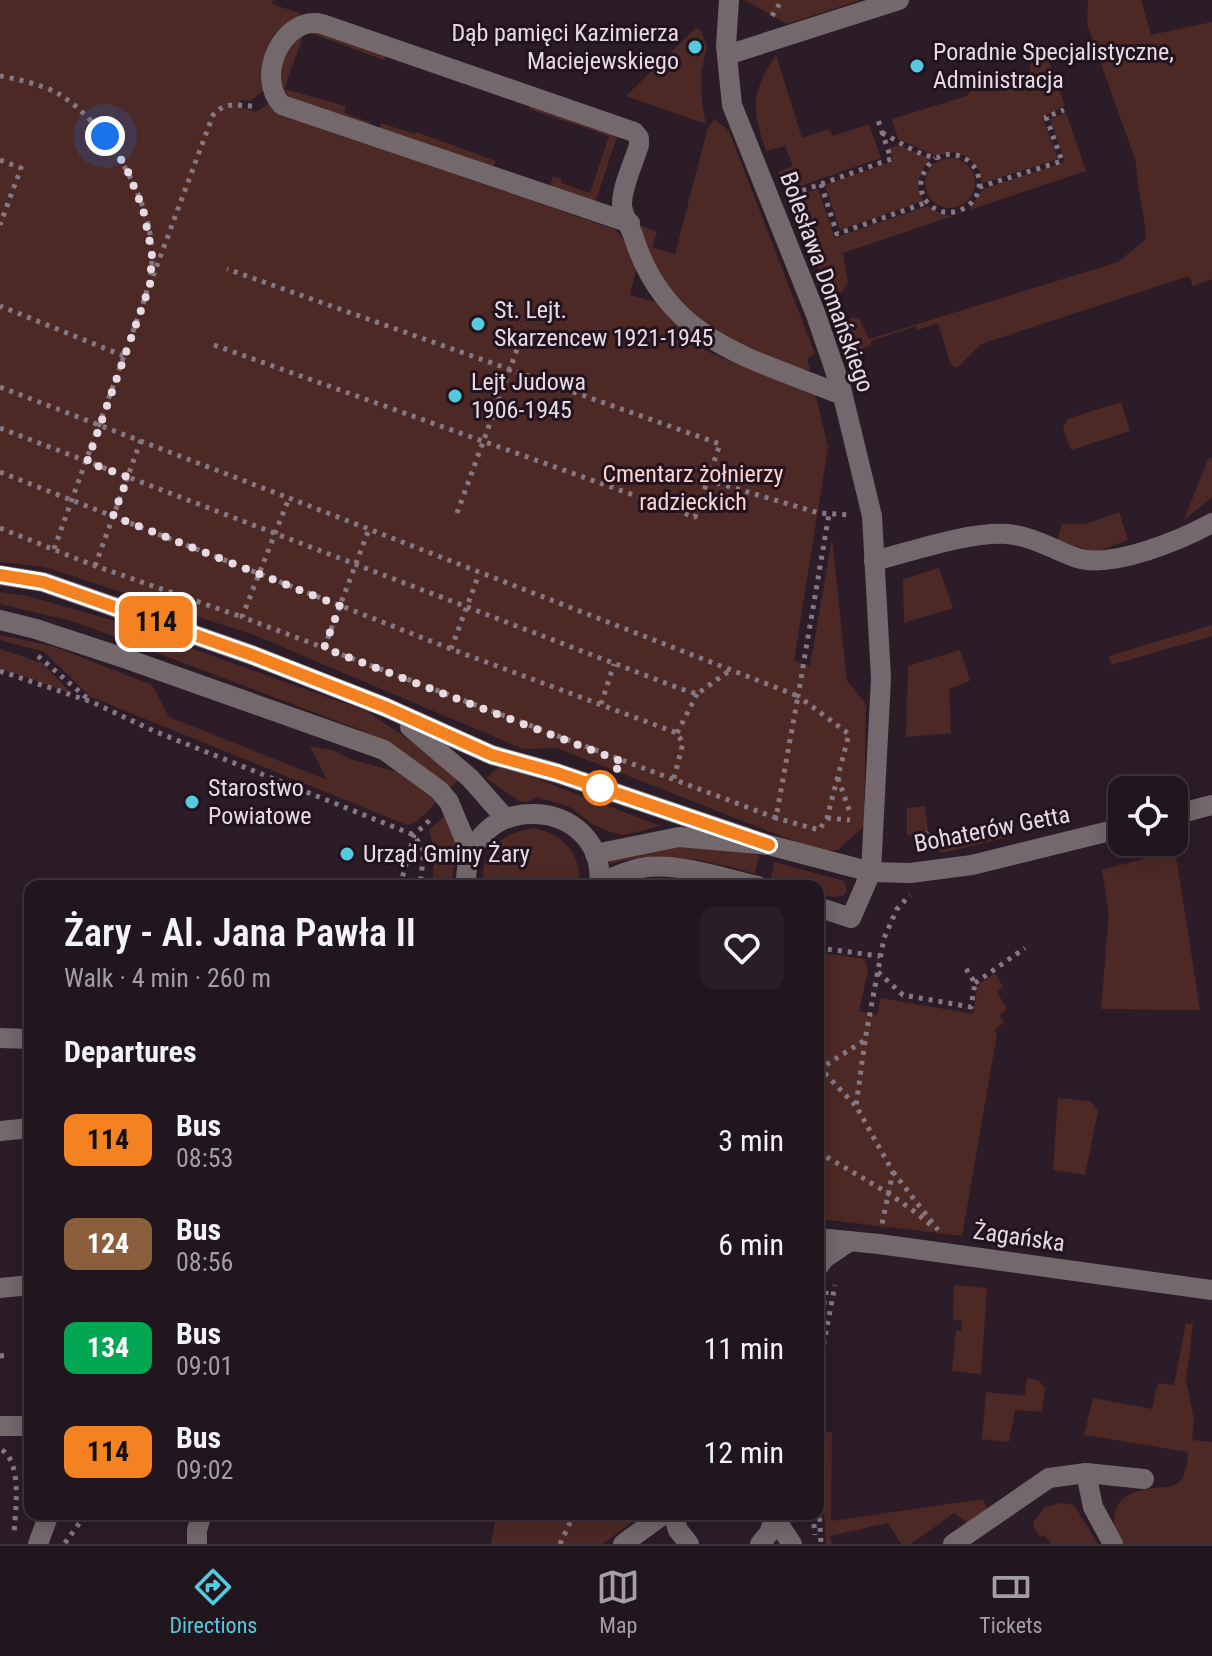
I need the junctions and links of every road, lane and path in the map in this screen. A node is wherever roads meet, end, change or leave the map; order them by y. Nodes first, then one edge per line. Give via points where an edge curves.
1 (729, 0) edge
2 (899, 0) edge
3 (727, 55) junction
4 (0, 76) edge
5 (273, 92) junction
6 (1064, 110) dead end
7 (877, 117) dead end
8 (882, 133) junction
9 (935, 158) junction
10 (0, 160) edge
11 (821, 184) junction
12 (979, 187) junction
13 (780, 198) dead end
14 (928, 202) junction
15 (630, 223) junction
16 (0, 225) edge
17 (227, 269) dead end
18 (150, 285) junction
19 (0, 306) edge
20 (526, 325) dead end
21 (214, 345) dead end
22 (124, 356) junction
23 (509, 369) junction
24 (0, 387) edge
25 (842, 395) junction
26 (100, 425) junction
27 (0, 428) edge
28 (141, 440) junction
29 (483, 441) junction
30 (87, 462) junction
31 (0, 472) edge
32 (128, 477) junction
33 (707, 480) junction
34 (289, 498) junction
35 (72, 501) junction
36 (457, 513) dead end
37 (829, 514) junction
38 (113, 516) junction
39 (872, 516) junction
40 (1212, 523) edge
41 (0, 528) edge
42 (369, 529) junction
43 (275, 534) junction
44 (54, 549) junction
45 (874, 561) junction
46 (355, 564) junction
47 (95, 566) junction
48 (259, 574) junction
49 (479, 574) junction
50 (0, 575) edge
51 (340, 606) junction
52 (467, 607) junction
53 (242, 617) junction
54 (0, 620) edge
55 (324, 648) junction
56 (451, 649) junction
57 (26, 652) dead end
58 (614, 664) junction
59 (0, 671) edge
60 (730, 671) junction
61 (697, 694) junction
62 (798, 696) junction
63 (92, 702) junction
64 (601, 704) junction
65 (385, 707) junction
66 (677, 733) junction
67 (838, 777) junction
68 (673, 782) junction
69 (1212, 805) edge
70 (440, 811) dead end
71 (1188, 811) edge
72 (505, 818) junction
73 (776, 818) junction
74 (827, 818) junction
75 (1108, 831) edge
76 (928, 832) dead end
77 (414, 835) junction
78 (769, 845) junction
79 (470, 852) junction
80 (595, 854) junction
81 (910, 856) dead end
82 (871, 872) junction
83 (402, 880) edge
84 (421, 880) edge
85 (466, 880) edge
86 (598, 880) edge
87 (608, 880) edge
88 (732, 880) edge
89 (910, 896) dead end
90 (824, 909) edge
91 (1025, 948) dead end
92 (824, 949) edge
93 (880, 956) junction
94 (965, 967) dead end
95 (877, 972) junction
96 (975, 983) junction
97 (0, 1038) edge
98 (24, 1039) edge
99 (865, 1040) junction
100 (824, 1065) edge
101 (824, 1073) edge
102 (856, 1106) junction
103 (24, 1129) edge
104 (0, 1131) edge
105 (824, 1155) edge
106 (893, 1172) junction
107 (888, 1192) junction
108 (886, 1201) dead end
109 (824, 1239) edge
110 (850, 1241) junction
111 (824, 1259) edge
112 (842, 1272) dead end
113 (24, 1286) edge
114 (0, 1288) edge
115 (1212, 1290) edge
116 (824, 1339) edge
117 (10, 1355) dead end
118 (0, 1356) edge
119 (0, 1426) edge
120 (24, 1426) edge
121 (0, 1449) edge
122 (1086, 1473) junction
123 (1144, 1479) dead end
124 (47, 1520) edge
125 (82, 1520) edge
126 (200, 1520) edge
127 (571, 1520) edge
128 (656, 1520) edge
129 (675, 1520) edge
130 (774, 1520) edge
131 (778, 1520) edge
132 (813, 1520) edge
133 (820, 1520) edge
134 (14, 1544) edge
135 (38, 1544) edge
136 (65, 1544) edge
137 (197, 1544) edge
138 (560, 1544) edge
139 (623, 1544) edge
140 (689, 1544) edge
141 (760, 1544) edge
142 (792, 1544) edge
143 (815, 1544) edge
144 (821, 1544) edge
145 (953, 1544) edge
146 (1113, 1544) edge

1 - 3 street, Bolesława Domańskiego
2 - 3 street
3 - 25 street, Bolesława Domańskiego via 732,105 816,315
4 - 18 path via 56,93 105,136 126,167 143,209 152,253
5 - 15 street via 282,105
5 - 15 street via 280,46 297,26 316,22 634,132 639,145 621,202
5 - 18 path via 254,106 233,103 213,115
6 - 12 path via 1046,117 1062,161
7 - 8 path
8 - 9 path
8 - 11 path via 891,159
9 - 12 path via 962,157 975,169
9 - 14 path via 921,184
10 - 16 path via 21,168
11 - 13 path
11 - 14 path via 837,234
12 - 14 path via 964,210 944,212
15 - 25 street via 653,282 683,320 743,355
17 - 23 path
18 - 22 path
19 - 22 path
20 - 23 path
21 - 29 path
22 - 26 path
23 - 29 path
23 - 33 path via 720,444
24 - 26 path
25 - 39 street, Bolesława Domańskiego
26 - 28 path
26 - 30 path
27 - 30 path
28 - 32 path
28 - 34 path
29 - 33 path via 695,517
29 - 36 path
30 - 32 path
30 - 35 path
31 - 35 path
32 - 38 path
32 - 43 path
33 - 37 path
34 - 42 path
34 - 43 path
35 - 38 path
35 - 44 path
37 - 39 path
37 - 62 path
38 - 47 path
38 - 48 path
39 - 45 street, Bolesława Domańskiego
40 - 45 street via 1110,561 1084,560 1005,534
41 - 44 path
42 - 46 path
42 - 49 path
43 - 46 path
43 - 48 path
44 - 47 path
45 - 82 street, Bolesława Domańskiego via 881,678
46 - 51 path
46 - 52 path
47 - 53 path
48 - 51 path
48 - 53 path
49 - 52 path
49 - 60 path
50 - 65 street via 43,582
51 - 55 path
51 - 56 path
52 - 56 path
52 - 58 path
53 - 55 path
54 - 79 street via 384,750 439,790
55 - 68 path
56 - 64 path
57 - 63 path
58 - 61 path
58 - 64 path
59 - 63 path
60 - 61 path
60 - 62 path
61 - 66 path
62 - 67 path via 849,734
62 - 73 path
63 - 77 path
64 - 66 path
65 - 72 street via 470,778
65 - 78 street via 492,755
66 - 68 path via 683,743
67 - 74 path
67 - 74 path via 855,821
68 - 73 path
69 - 71 street
70 - 77 path
72 - 79 street
72 - 80 street via 526,812 567,822
73 - 74 path via 819,830
75 - 82 street, Bohaterów Getta via 972,865
76 - 81 path
77 - 83 path
77 - 84 path via 424,851
78 - 80 street, Bohaterów Getta via 679,837
78 - 82 street, Bohaterów Getta
79 - 85 street
80 - 86 street
82 - 90 street via 851,918
87 - 88 street via 658,867
89 - 93 path via 890,920
91 - 96 path
92 - 93 path
93 - 95 path
94 - 96 path
95 - 96 path via 903,995 971,1007
95 - 99 path
97 - 98 street
99 - 100 path
99 - 102 path
101 - 102 path
102 - 106 path
103 - 104 street
105 - 107 path
106 - 107 path
106 - 107 path via 945,1238
107 - 108 path
109 - 110 street, Żagańska
110 - 111 street
110 - 115 street, Żagańska
112 - 116 path via 832,1293
113 - 114 street
117 - 118 path
119 - 120 street
121 - 134 path via 15,1467
122 - 123 street
122 - 145 street via 1049,1478
122 - 146 street via 1093,1507
124 - 135 street
125 - 136 path
126 - 137 street
127 - 138 path
128 - 139 street
129 - 140 street
130 - 141 street
131 - 142 street
132 - 143 path
133 - 144 path

